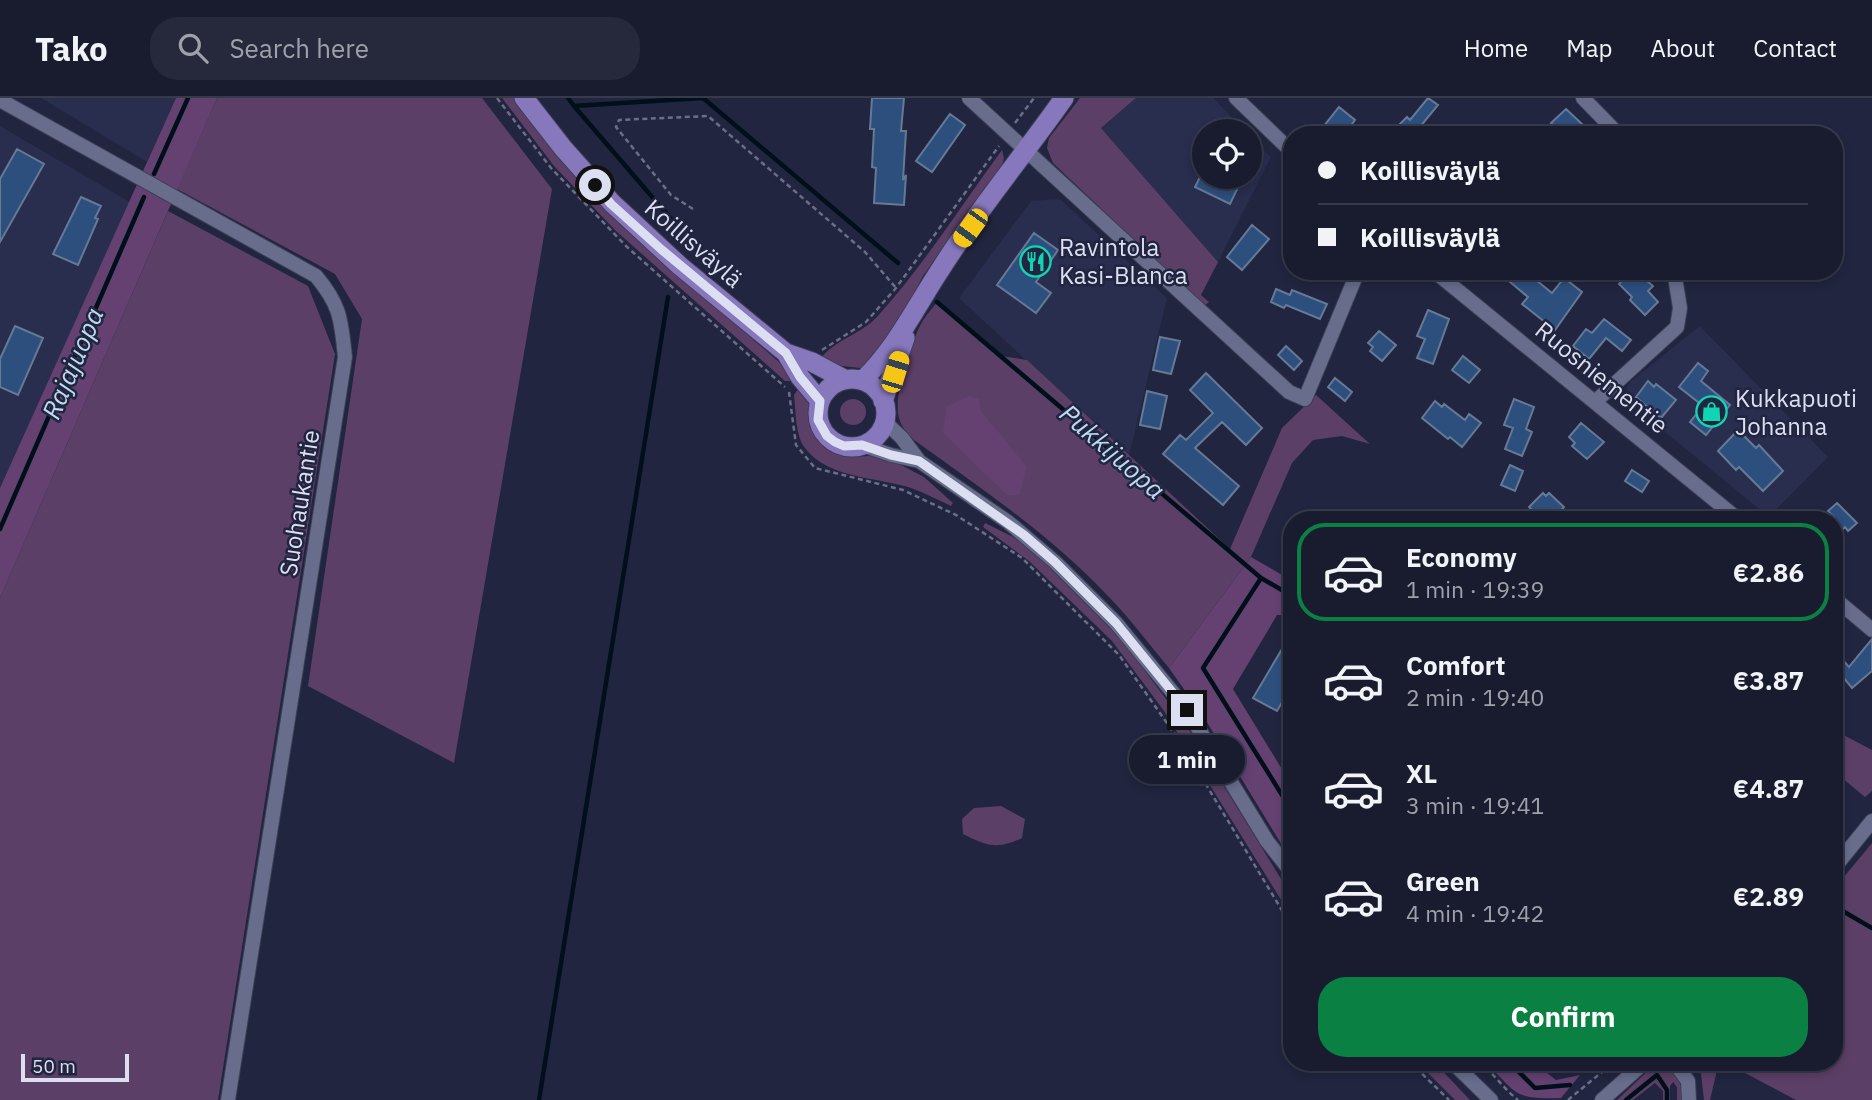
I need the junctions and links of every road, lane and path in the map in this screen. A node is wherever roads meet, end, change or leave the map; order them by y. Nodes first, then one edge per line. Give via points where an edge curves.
1 (497, 98) edge
2 (524, 98) edge
3 (969, 98) edge
4 (1034, 98) edge
5 (1064, 98) edge
6 (1583, 98) edge
7 (0, 100) edge
8 (1244, 101) edge
9 (1610, 126) edge
10 (1007, 134) junction
11 (1283, 142) edge
12 (1026, 152) junction
13 (693, 209) dead end
14 (1354, 280) edge
15 (1445, 280) edge
16 (1675, 280) edge
17 (896, 288) junction
18 (910, 321) junction
19 (801, 376) junction
20 (853, 380) junction
21 (820, 401) junction
22 (883, 401) junction
23 (1596, 401) junction
24 (884, 421) junction
25 (862, 445) junction
26 (919, 461) junction
27 (1728, 511) edge
28 (1843, 605) edge
29 (1872, 629) edge
30 (1872, 821) edge
31 (1843, 857) edge
32 (1283, 861) edge
33 (1283, 912) edge
34 (1419, 1071) edge
35 (1461, 1071) edge
36 (1489, 1071) edge
37 (1603, 1071) edge
38 (1635, 1071) edge
39 (1681, 1071) edge
40 (228, 1100) edge
41 (1449, 1100) edge
42 (1491, 1100) edge
43 (1518, 1100) edge
44 (1567, 1100) edge
45 (1602, 1100) edge
46 (1689, 1100) edge

1 - 19 path via 551,168 627,247
2 - 19 main road, Koillisväylä via 611,204 786,353
3 - 10 street
4 - 10 path
5 - 12 main road
6 - 9 street
7 - 40 street, Suohaukantie via 316,276 331,294 341,318 345,357
8 - 11 street
10 - 12 street
10 - 17 path
12 - 14 street via 1289,392 1305,399
12 - 18 main road via 942,266
13 - 17 path via 671,195 616,127 619,120 708,116 865,252
15 - 23 street, Ruosniementie
16 - 23 street via 1680,308 1676,327
17 - 19 path via 866,322 818,353
18 - 20 main road via 882,361
18 - 22 main road
19 - 20 main road, Koillisväylä
19 - 21 main road
19 - 33 path via 796,445 814,468 903,491 956,515 1022,558 1119,655 1181,743
20 - 21 main road via 833,384
20 - 22 main road via 879,392
21 - 25 main road via 818,420 827,436 844,446
22 - 24 main road
23 - 27 street, Ruosniementie
24 - 25 main road via 872,440
24 - 26 street
25 - 26 street
26 - 32 street via 1008,522 1116,623 1187,710
28 - 29 street
30 - 31 street
34 - 41 path
35 - 42 street
36 - 43 path
37 - 44 path
38 - 45 street
39 - 46 street via 1688,1081

